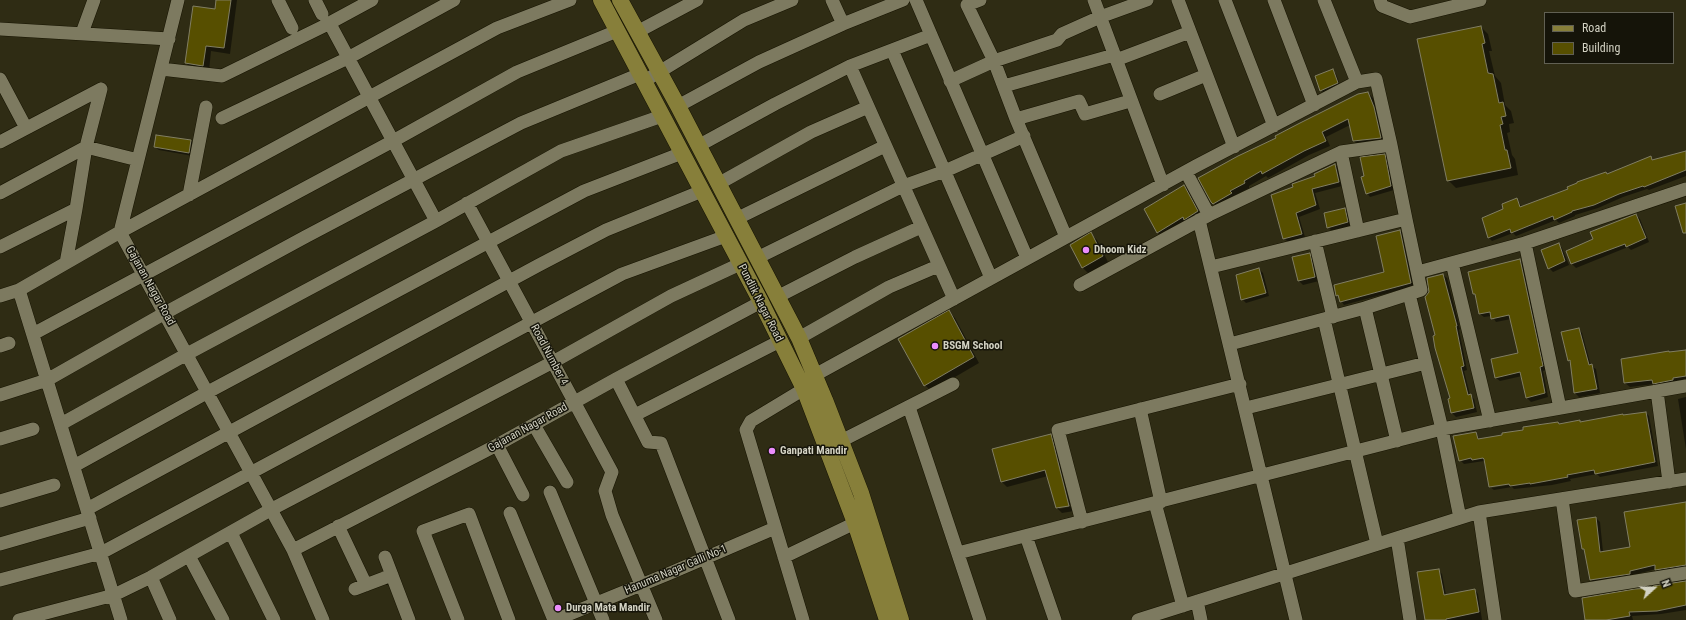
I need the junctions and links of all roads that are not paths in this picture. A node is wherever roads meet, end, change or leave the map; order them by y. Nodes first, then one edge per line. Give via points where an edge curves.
1 (94, 0) edge
2 (178, 0) edge
3 (278, 0) edge
4 (315, 0) edge
5 (372, 0) edge
6 (454, 0) edge
7 (570, 0) edge
8 (601, 0) edge
9 (620, 0) edge
10 (697, 0) edge
11 (792, 0) edge
12 (832, 0) edge
13 (903, 0) edge
14 (916, 0) edge
15 (980, 0) edge
16 (1094, 0) edge
17 (1147, 0) edge
18 (1178, 0) edge
19 (1225, 0) edge
20 (1274, 0) edge
21 (1324, 0) edge
22 (1380, 0) edge
23 (1480, 0) edge
24 (1100, 17) junction
25 (326, 19) junction
26 (843, 24) junction
27 (1, 27) edge
28 (292, 28) dead end
29 (617, 31) junction
30 (638, 32) junction
31 (1190, 32) junction
32 (82, 33) junction
33 (931, 36) junction
34 (168, 39) junction
35 (892, 50) junction
36 (348, 58) junction
37 (1115, 58) junction
38 (994, 61) junction
39 (850, 66) junction
40 (161, 69) junction
41 (659, 73) junction
42 (1206, 75) junction
43 (642, 77) junction
44 (0, 79) edge
45 (950, 81) junction
46 (1357, 82) junction
47 (1004, 86) junction
48 (1160, 94) dead end
49 (369, 97) junction
50 (1130, 100) junction
51 (1314, 105) junction
52 (678, 106) junction
53 (206, 107) dead end
54 (868, 107) junction
55 (662, 116) junction
56 (222, 118) dead end
57 (1016, 119) junction
58 (1274, 126) junction
59 (26, 128) junction
60 (1024, 136) junction
61 (393, 141) junction
62 (0, 142) edge
63 (1391, 145) junction
64 (698, 146) junction
65 (885, 146) junction
66 (86, 147) junction
67 (1234, 147) junction
68 (1341, 152) junction
69 (682, 153) junction
70 (982, 154) junction
71 (138, 160) junction
72 (944, 171) junction
73 (1186, 172) junction
74 (414, 180) junction
75 (718, 184) junction
76 (1163, 185) junction
77 (903, 186) junction
78 (1686, 189) edge
79 (702, 191) junction
80 (0, 193) edge
81 (189, 195) junction
82 (467, 203) junction
83 (76, 210) junction
84 (1204, 218) junction
85 (736, 219) junction
86 (1406, 219) junction
87 (436, 221) junction
88 (921, 227) junction
89 (1358, 230) junction
90 (120, 232) junction
91 (726, 236) junction
92 (1066, 237) junction
93 (1314, 241) junction
94 (488, 242) junction
95 (1525, 243) junction
96 (0, 247) edge
97 (757, 258) junction
98 (1027, 258) junction
99 (66, 263) junction
100 (1452, 263) junction
101 (740, 264) junction
102 (938, 266) junction
103 (1211, 267) junction
104 (1418, 272) junction
105 (144, 275) junction
106 (991, 278) junction
107 (509, 281) junction
108 (1080, 285) dead end
109 (19, 290) junction
110 (1409, 294) junction
111 (0, 296) edge
112 (777, 297) junction
113 (954, 299) junction
114 (761, 302) junction
115 (1365, 308) junction
116 (164, 313) junction
117 (1328, 318) junction
118 (532, 323) junction
119 (32, 334) junction
120 (799, 338) junction
121 (780, 341) junction
122 (1230, 344) junction
123 (187, 354) junction
124 (553, 362) junction
125 (1426, 363) junction
126 (1382, 374) junction
127 (815, 375) junction
128 (616, 379) junction
129 (47, 380) junction
130 (953, 384) dead end
131 (1240, 384) junction
132 (1338, 385) junction
133 (1686, 386) edge
134 (804, 389) junction
135 (1657, 391) junction
136 (208, 392) junction
137 (0, 395) edge
138 (574, 402) junction
139 (909, 407) junction
140 (1246, 408) junction
141 (1560, 408) junction
142 (1140, 409) junction
143 (635, 415) junction
144 (1490, 421) junction
145 (61, 424) junction
146 (534, 425) junction
147 (33, 429) dead end
148 (1442, 429) junction
149 (230, 432) junction
150 (0, 439) edge
151 (841, 441) junction
152 (1397, 441) junction
153 (498, 445) junction
154 (1354, 452) junction
155 (74, 466) junction
156 (252, 474) junction
157 (1262, 476) junction
158 (1686, 480) edge
159 (567, 482) dead end
160 (1669, 482) junction
161 (54, 485) dead end
162 (550, 492) dead end
163 (523, 495) dead end
164 (1562, 499) junction
165 (0, 501) edge
166 (1158, 503) junction
167 (272, 509) junction
168 (510, 512) dead end
169 (1479, 512) junction
170 (89, 513) junction
171 (1460, 518) junction
172 (1082, 522) junction
173 (855, 524) junction
174 (338, 526) junction
175 (775, 528) junction
176 (231, 533) junction
177 (1026, 536) junction
178 (1397, 538) junction
179 (0, 544) edge
180 (1377, 544) junction
181 (293, 550) junction
182 (101, 553) junction
183 (958, 553) junction
184 (189, 556) junction
185 (385, 557) dead end
186 (784, 557) junction
187 (704, 559) junction
188 (1286, 573) junction
189 (1686, 573) edge
190 (392, 575) junction
191 (151, 577) junction
192 (0, 580) edge
193 (642, 585) junction
194 (114, 595) junction
195 (1197, 601) junction
196 (596, 603) junction
197 (1183, 606) junction
198 (19, 620) edge
199 (121, 620) edge
200 (170, 620) edge
201 (223, 620) edge
202 (274, 620) edge
203 (323, 620) edge
204 (409, 620) edge
205 (458, 620) edge
206 (509, 620) edge
207 (554, 620) edge
208 (603, 620) edge
209 (656, 620) edge
210 (729, 620) edge
211 (803, 620) edge
212 (887, 620) edge
213 (901, 620) edge
214 (980, 620) edge
215 (1055, 620) edge
216 (1138, 620) edge
217 (1201, 620) edge
218 (1296, 620) edge
219 (1410, 620) edge
220 (1495, 620) edge

1 - 32 street
2 - 34 street
3 - 28 street
4 - 25 street
5 - 25 street
6 - 36 street
7 - 49 street via 497,28
8 - 29 main road, Pundlik Nagar Road
9 - 30 main road, Pundlik Nagar Road
10 - 30 street
11 - 41 street via 744,20
12 - 26 street
13 - 26 street
14 - 33 street
15 - 38 street via 967,5
16 - 24 street
17 - 24 street
18 - 31 street
19 - 58 street
20 - 51 street
21 - 46 street
22 - 23 street via 1382,6 1410,17
24 - 37 street
24 - 38 street via 1062,34 1057,40
25 - 36 street
25 - 40 street via 222,76
26 - 52 street via 759,62
27 - 32 street
29 - 43 main road, Pundlik Nagar Road
29 - 61 street via 518,72
30 - 41 main road, Pundlik Nagar Road
31 - 37 street
31 - 42 street
32 - 34 street
33 - 35 street
33 - 45 street
34 - 40 street
35 - 39 street
35 - 72 street
36 - 49 street
36 - 56 street
37 - 47 street
37 - 50 street
38 - 45 street
38 - 47 street
39 - 54 street
39 - 64 street
40 - 71 street
41 - 43 street
41 - 52 main road, Pundlik Nagar Road
42 - 48 street
42 - 67 street
43 - 55 main road, Pundlik Nagar Road
43 - 74 street via 521,123
44 - 59 street
45 - 70 street
46 - 51 street
46 - 63 street via 1376,79
47 - 57 street
49 - 61 street
49 - 81 street
50 - 57 street via 1085,114 1079,101
50 - 76 street
51 - 58 street
52 - 64 main road, Pundlik Nagar Road
53 - 81 street
54 - 65 street
54 - 75 street via 811,132
55 - 69 main road, Pundlik Nagar Road
55 - 82 street via 561,151
57 - 60 street
58 - 67 street
59 - 62 street
59 - 66 street via 101,89
60 - 70 street
60 - 92 street
61 - 74 street
61 - 105 street
63 - 68 street
63 - 86 street
64 - 75 main road, Pundlik Nagar Road
65 - 77 street
65 - 85 street
66 - 71 street
66 - 80 street
66 - 83 street
67 - 73 street
68 - 84 street
68 - 89 street
69 - 79 main road, Pundlik Nagar Road
69 - 94 street via 584,191
70 - 72 street
70 - 98 street
71 - 90 street
72 - 77 street
72 - 106 street
73 - 76 street
73 - 84 street
74 - 87 street
74 - 116 street
75 - 85 main road, Pundlik Nagar Road
76 - 92 street
77 - 88 street
77 - 97 street
78 - 95 street
79 - 91 main road, Pundlik Nagar Road
79 - 107 street via 606,230
81 - 90 street
82 - 87 street
82 - 94 street, Road Number 4
83 - 96 street
83 - 99 street
84 - 103 street
84 - 108 street
85 - 97 main road, Pundlik Nagar Road
86 - 89 street
86 - 104 street
87 - 123 street
88 - 102 street
88 - 112 street
89 - 93 street
90 - 99 street
90 - 105 street, Gajanan Nagar Road
91 - 101 main road, Pundlik Nagar Road
91 - 118 street via 622,274
92 - 98 street
93 - 103 street
93 - 117 street
94 - 107 street, Road Number 4
94 - 136 street
95 - 100 street
95 - 141 street
97 - 112 main road, Pundlik Nagar Road
98 - 106 street
99 - 109 street
100 - 104 street
100 - 144 street
101 - 114 main road, Pundlik Nagar Road
101 - 124 street via 671,296
102 - 113 street
102 - 120 street via 889,287
103 - 122 street
104 - 110 street via 1421,290
105 - 116 street, Gajanan Nagar Road
105 - 119 street
106 - 113 street
107 - 118 street, Road Number 4
107 - 149 street
109 - 111 street
109 - 119 street
110 - 115 street
110 - 125 street
112 - 120 main road, Pundlik Nagar Road
113 - 127 street
114 - 121 main road, Pundlik Nagar Road
114 - 128 street, Gajanan Nagar Road
115 - 117 street
115 - 126 street
116 - 123 street, Gajanan Nagar Road
116 - 129 street
117 - 122 street
117 - 132 street
118 - 124 street, Road Number 4
118 - 156 street
119 - 129 street
120 - 127 main road, Pundlik Nagar Road
121 - 134 main road, Pundlik Nagar Road
121 - 143 street
122 - 131 street
123 - 136 street, Gajanan Nagar Road
123 - 145 street
124 - 138 street, Road Number 4
124 - 167 street
125 - 126 street
125 - 148 street
126 - 132 street
126 - 152 street
127 - 134 street
127 - 151 main road, Pundlik Nagar Road
128 - 138 street, Gajanan Nagar Road
128 - 143 street
129 - 137 street
129 - 145 street
130 - 139 street
131 - 140 street
131 - 142 street
132 - 140 street
132 - 154 street
133 - 135 street
134 - 173 main road, Pundlik Nagar Road
134 - 175 street via 751,421 746,430
135 - 141 street
135 - 160 street
136 - 149 street, Gajanan Nagar Road
136 - 155 street
138 - 146 street, Gajanan Nagar Road
138 - 193 street, Road Number 4 via 612,472 605,491
139 - 151 street
139 - 183 street
140 - 157 street
141 - 144 street
142 - 166 street
142 - 172 street via 1058,430
143 - 187 street via 648,442 661,443
144 - 148 street
145 - 155 street
146 - 153 street, Gajanan Nagar Road
146 - 159 street
147 - 150 street
148 - 152 street
148 - 171 street
149 - 156 street, Gajanan Nagar Road
149 - 170 street
151 - 213 main road, Pundlik Nagar Road via 861,494
152 - 154 street
153 - 163 street
153 - 174 street, Gajanan Nagar Road
154 - 157 street
154 - 180 street
155 - 170 street
156 - 167 street, Gajanan Nagar Road
156 - 182 street
157 - 166 street
157 - 188 street
158 - 160 street
160 - 164 street
161 - 165 street
162 - 196 street
164 - 169 street
164 - 189 street via 1576,591
166 - 172 street
166 - 197 street
167 - 176 street
167 - 181 street, Gajanan Nagar Road
168 - 207 street
169 - 171 street
169 - 220 street
170 - 179 street
170 - 182 street
171 - 178 street
172 - 177 street
173 - 186 street
173 - 212 main road, Pundlik Nagar Road
174 - 181 street, Gajanan Nagar Road
174 - 190 street via 360,587
175 - 186 street
175 - 187 street, Hanuma Nagar Galli No-1
176 - 184 street
176 - 202 street
177 - 183 street
177 - 215 street
178 - 180 street
178 - 219 street
180 - 188 street
181 - 203 street, Gajanan Nagar Road
182 - 192 street
182 - 194 street
183 - 214 street
184 - 191 street
184 - 201 street
185 - 190 street
186 - 211 street
187 - 193 street, Hanuma Nagar Galli No-1
187 - 210 street
188 - 195 street
188 - 218 street
190 - 204 street
191 - 194 street
191 - 200 street
193 - 196 street, Hanuma Nagar Galli No-1
193 - 209 street, Road Number 4
194 - 198 street
194 - 199 street
195 - 197 street
195 - 217 street
196 - 207 street, Hanuma Nagar Galli No-1
196 - 208 street
197 - 216 street
205 - 206 street via 423,531 470,514

